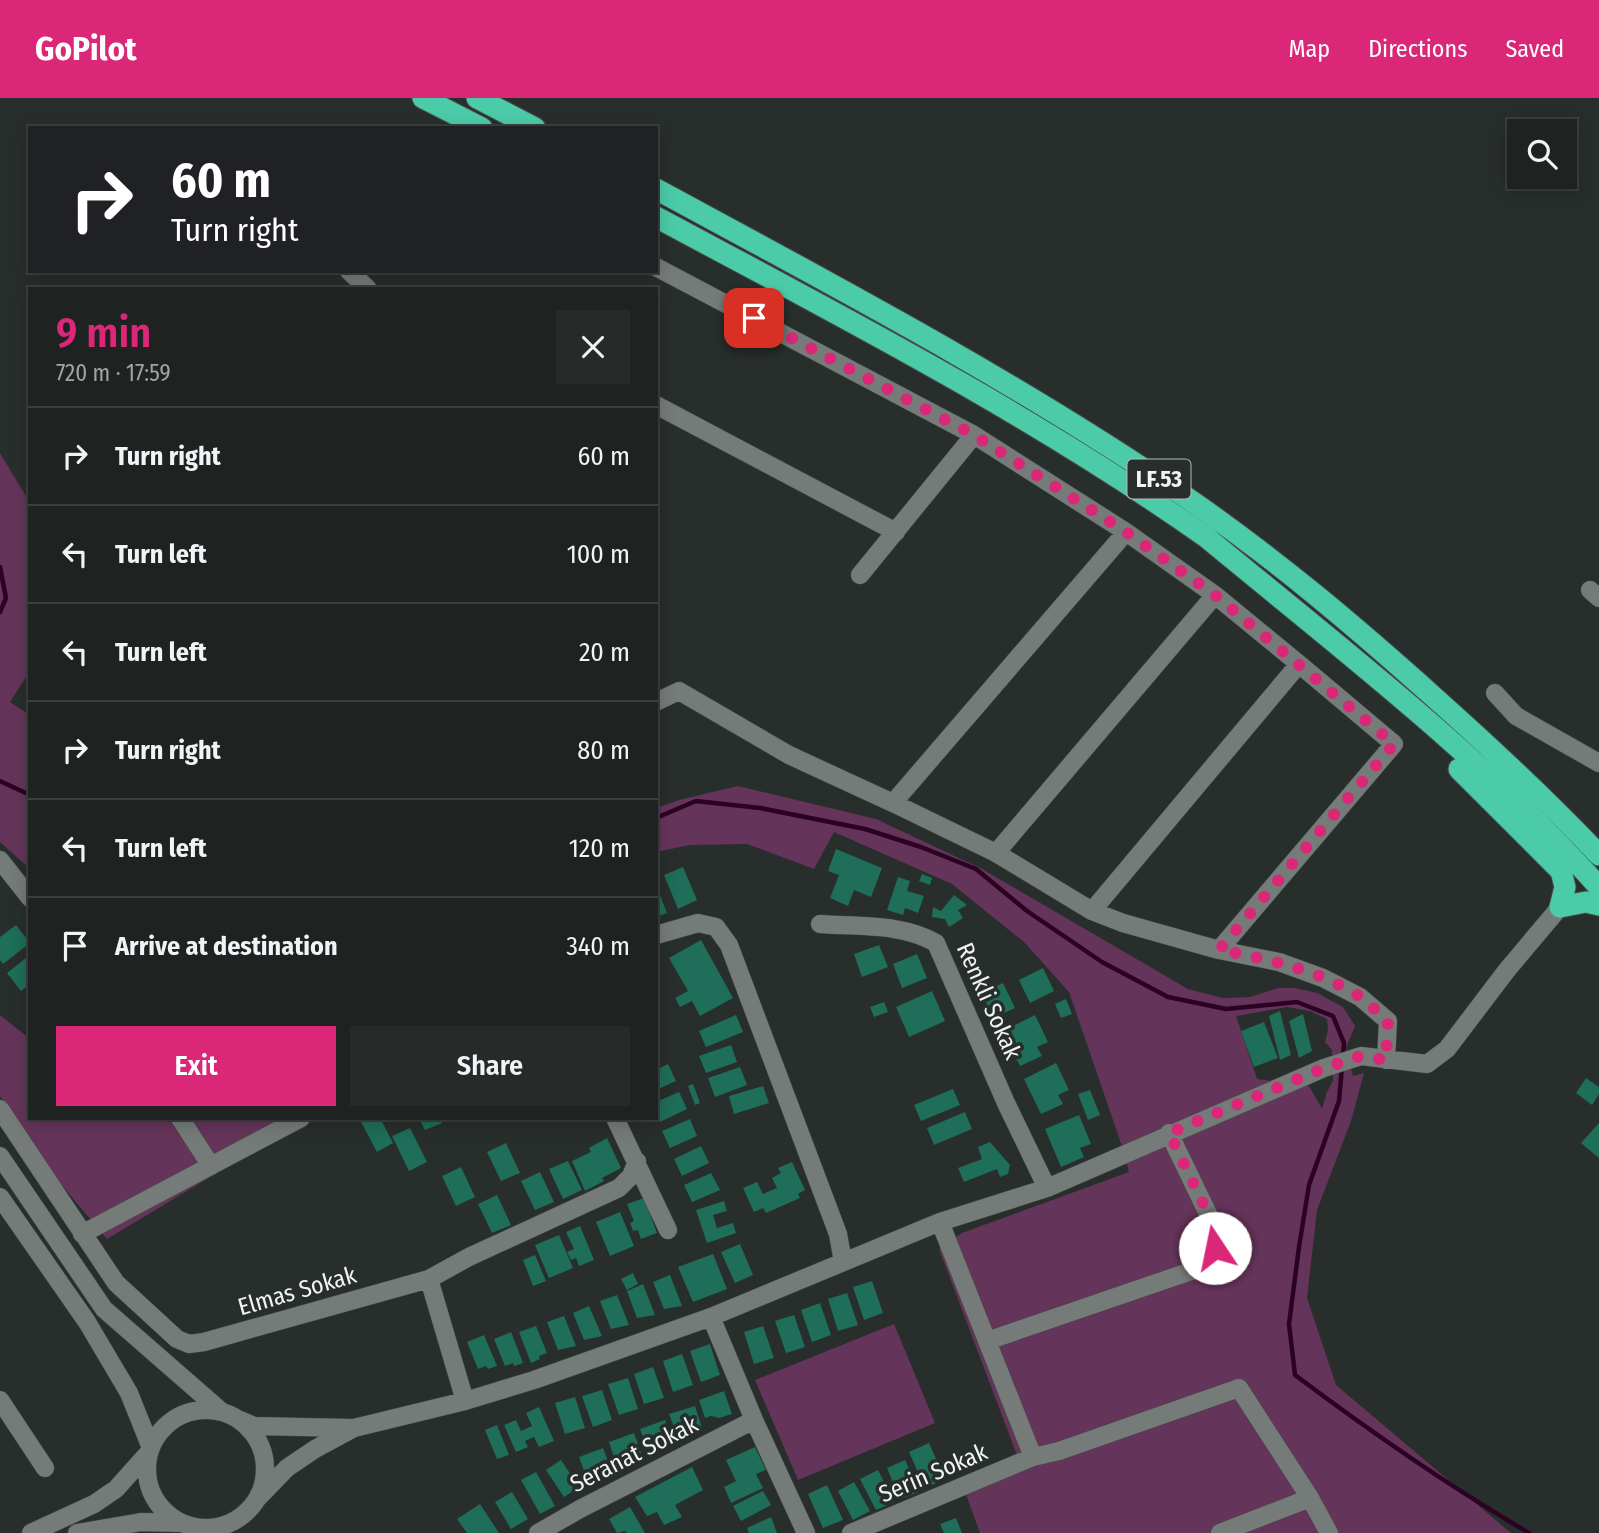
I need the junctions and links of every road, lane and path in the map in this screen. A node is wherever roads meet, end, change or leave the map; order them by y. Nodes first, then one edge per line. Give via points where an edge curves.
1 (423, 98) edge
2 (477, 98) edge
3 (478, 126) edge
4 (531, 126) edge
5 (658, 190) edge
6 (658, 218) edge
7 (658, 268) edge
8 (351, 273) edge
9 (366, 287) edge
10 (658, 406) edge
11 (974, 435) junction
12 (896, 532) junction
13 (1126, 532) junction
14 (1206, 537) junction
15 (860, 575) dead end
16 (1215, 595) junction
17 (1299, 664) junction
18 (1495, 693) dead end
19 (658, 701) edge
20 (1599, 763) edge
21 (893, 803) junction
22 (1597, 849) edge
23 (996, 853) junction
24 (0, 860) edge
25 (1599, 887) edge
26 (28, 895) edge
27 (1599, 905) edge
28 (1560, 907) junction
29 (1092, 911) junction
30 (820, 924) dead end
31 (658, 934) edge
32 (1219, 950) junction
33 (1386, 1060) junction
34 (0, 1110) edge
35 (181, 1120) edge
36 (297, 1120) edge
37 (616, 1120) edge
38 (1169, 1133) junction
39 (0, 1156) edge
40 (637, 1161) junction
41 (211, 1166) junction
42 (43, 1174) junction
43 (21, 1188) junction
44 (1047, 1188) junction
45 (0, 1197) edge
46 (940, 1222) junction
47 (668, 1230) dead end
48 (82, 1234) junction
49 (843, 1262) junction
50 (429, 1279) junction
51 (711, 1317) junction
52 (987, 1341) junction
53 (0, 1400) edge
54 (465, 1401) junction
55 (230, 1416) junction
56 (754, 1420) junction
57 (355, 1428) junction
58 (150, 1450) junction
59 (1034, 1457) junction
60 (45, 1468) dead end
61 (258, 1498) junction
62 (1310, 1498) junction
63 (182, 1522) junction
64 (31, 1533) edge
65 (77, 1533) edge
66 (538, 1533) edge
67 (806, 1533) edge
68 (851, 1533) edge
69 (1220, 1533) edge
70 (1329, 1533) edge

1 - 3 highway
2 - 4 highway
5 - 22 highway, LF.53 via 957,355 1192,501 1373,643
6 - 14 highway, LF.53 via 1014,414
7 - 11 street
8 - 9 street
10 - 12 street
11 - 12 street
11 - 13 street
12 - 15 street
13 - 16 street
13 - 21 street
14 - 25 highway, LF.53 via 1416,711 1522,808
14 - 28 highway via 1444,754 1561,871 1565,887
16 - 17 street
16 - 23 street
17 - 29 street
17 - 32 street via 1394,744
18 - 20 street via 1516,716
19 - 21 street via 680,691 789,755
21 - 23 street
23 - 29 street
24 - 26 street
27 - 28 highway via 1586,902
28 - 33 street via 1447,1049 1427,1064
29 - 32 street
30 - 44 street, Renkli Sokak via 893,928 919,933 936,943
31 - 49 street via 698,923 716,926 729,945 838,1234
32 - 33 street via 1279,962 1360,997 1388,1021
33 - 38 street via 1361,1056 1324,1068
34 - 42 street, Elmas Sokak
35 - 41 street
36 - 41 street
37 - 40 street
38 - 44 street
38 - 52 street via 1212,1222 1215,1248 1203,1267
39 - 43 street
40 - 47 street
40 - 50 street, Elmas Sokak via 619,1188
41 - 48 street
42 - 43 street
42 - 48 street, Elmas Sokak
43 - 55 street via 104,1309
44 - 46 street
45 - 58 street via 87,1322 129,1393
46 - 49 street
46 - 52 street
48 - 50 street, Elmas Sokak via 116,1283 177,1339 189,1343
49 - 51 street
50 - 54 street
51 - 54 street
51 - 56 street
52 - 59 street
53 - 60 street
54 - 57 street
55 - 57 street via 254,1426
55 - 58 street via 196,1412 172,1421
55 - 61 street via 251,1431 261,1446 265,1464
56 - 66 street, Seranat Sokak
56 - 67 street
57 - 61 street via 287,1468
58 - 63 street via 149,1485 167,1513
58 - 64 street via 116,1489
59 - 62 street, Serin Sokak via 1240,1388
59 - 68 street, Serin Sokak
61 - 63 street via 247,1512 225,1525 199,1528
62 - 69 street
62 - 70 street
63 - 65 street via 141,1522

